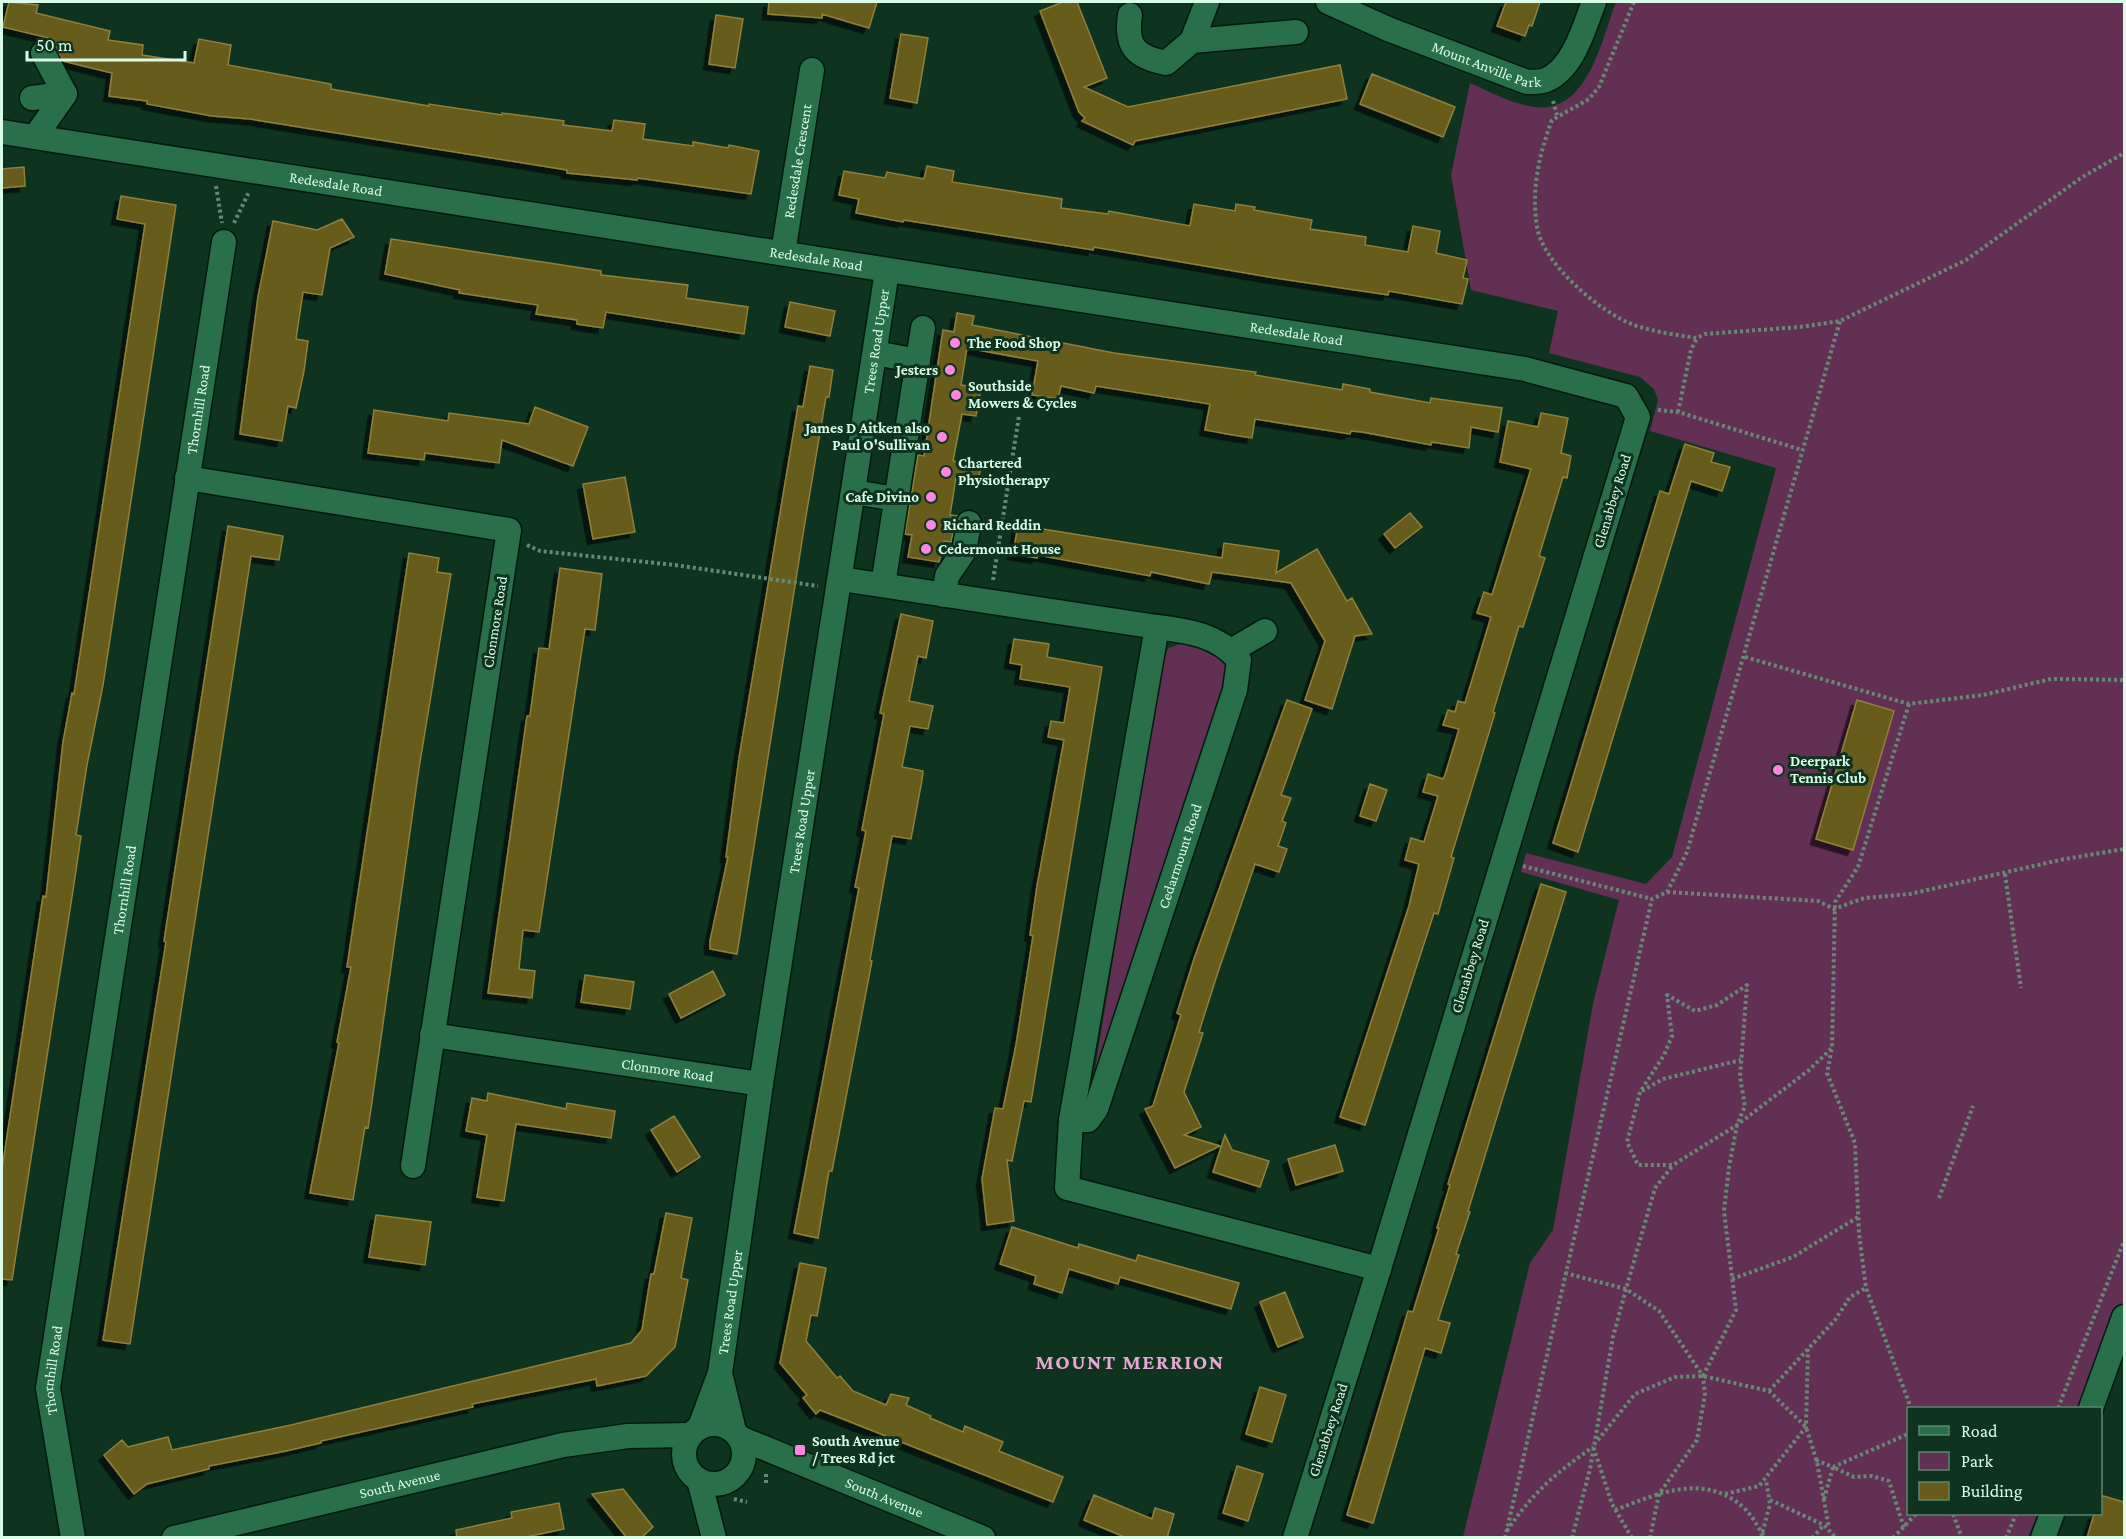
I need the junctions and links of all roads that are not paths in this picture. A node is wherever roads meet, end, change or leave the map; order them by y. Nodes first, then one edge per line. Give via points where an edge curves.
1 (1207, 2) edge
2 (1594, 2) edge
3 (1337, 3) edge
4 (1130, 15) dead end
5 (1296, 32) dead end
6 (1192, 41) junction
7 (43, 53) dead end
8 (812, 70) dead end
9 (65, 94) junction
10 (32, 98) dead end
11 (2, 132) edge
12 (35, 137) junction
13 (224, 242) road end
14 (783, 253) junction
15 (887, 271) junction
16 (923, 328) dead end
17 (875, 353) junction
18 (918, 360) junction
19 (1626, 396) joint
20 (187, 478) junction
21 (854, 492) junction
22 (896, 499) junction
23 (969, 523) dead end
24 (841, 579) junction
25 (883, 585) junction
26 (944, 595) junction
27 (1158, 627) junction
28 (1265, 631) dead end
29 (1231, 651) junction
30 (432, 1035) junction
31 (761, 1084) junction
32 (1071, 1120) junction
33 (413, 1166) dead end
34 (1379, 1269) junction
35 (2124, 1317) edge
36 (720, 1373) junction
37 (2091, 1407) edge
38 (737, 1435) junction
39 (691, 1440) junction
40 (776, 1463) junction
41 (699, 1480) junction
42 (734, 1483) junction
43 (2052, 1515) edge
44 (714, 1534) edge
45 (73, 1538) edge
46 (174, 1538) edge
47 (983, 1538) edge
48 (1295, 1538) edge
49 (2043, 1538) edge

1 - 6 street
2 - 3 street, Mount Anville Park via 1562,69 1546,80 1527,82 1388,29
4 - 6 street via 1132,47 1145,59 1166,63
5 - 6 street
7 - 9 street
8 - 14 street, Redesdale Crescent
9 - 10 street
9 - 12 street
11 - 12 street, Redesdale Road
12 - 14 street, Redesdale Road
13 - 20 street, Thornhill Road
14 - 15 street, Redesdale Road
15 - 17 street, Trees Road Upper
15 - 19 street, Redesdale Road via 1525,369
16 - 18 street
17 - 18 street
17 - 21 street, Trees Road Upper
18 - 22 street
19 - 34 street, Glenabbey Road via 1638,417
20 - 30 street, Clonmore Road via 509,530
20 - 45 street, Thornhill Road via 48,1388
21 - 22 street
21 - 24 street, Trees Road Upper
22 - 25 street
23 - 26 street via 964,551 947,576
24 - 25 street
24 - 31 street, Trees Road Upper
25 - 26 street
26 - 27 street
27 - 29 street via 1212,637
27 - 32 street
28 - 29 street
29 - 32 street, Cedarmount Road via 1239,660 1235,690 1096,1109 1088,1120
30 - 31 street, Clonmore Road
30 - 33 street, Clonmore Road
31 - 36 street, Trees Road Upper
32 - 34 street via 1067,1188
34 - 48 street, Glenabbey Road
35 - 37 street
36 - 38 street
36 - 39 street
38 - 39 street via 717,1424
38 - 40 street, South Avenue
38 - 42 street via 744,1458
39 - 41 street via 692,1474
39 - 46 street, South Avenue via 628,1436 562,1445
40 - 42 street
40 - 47 street, South Avenue
41 - 42 street via 708,1484
41 - 44 street
42 - 44 street
43 - 49 street

